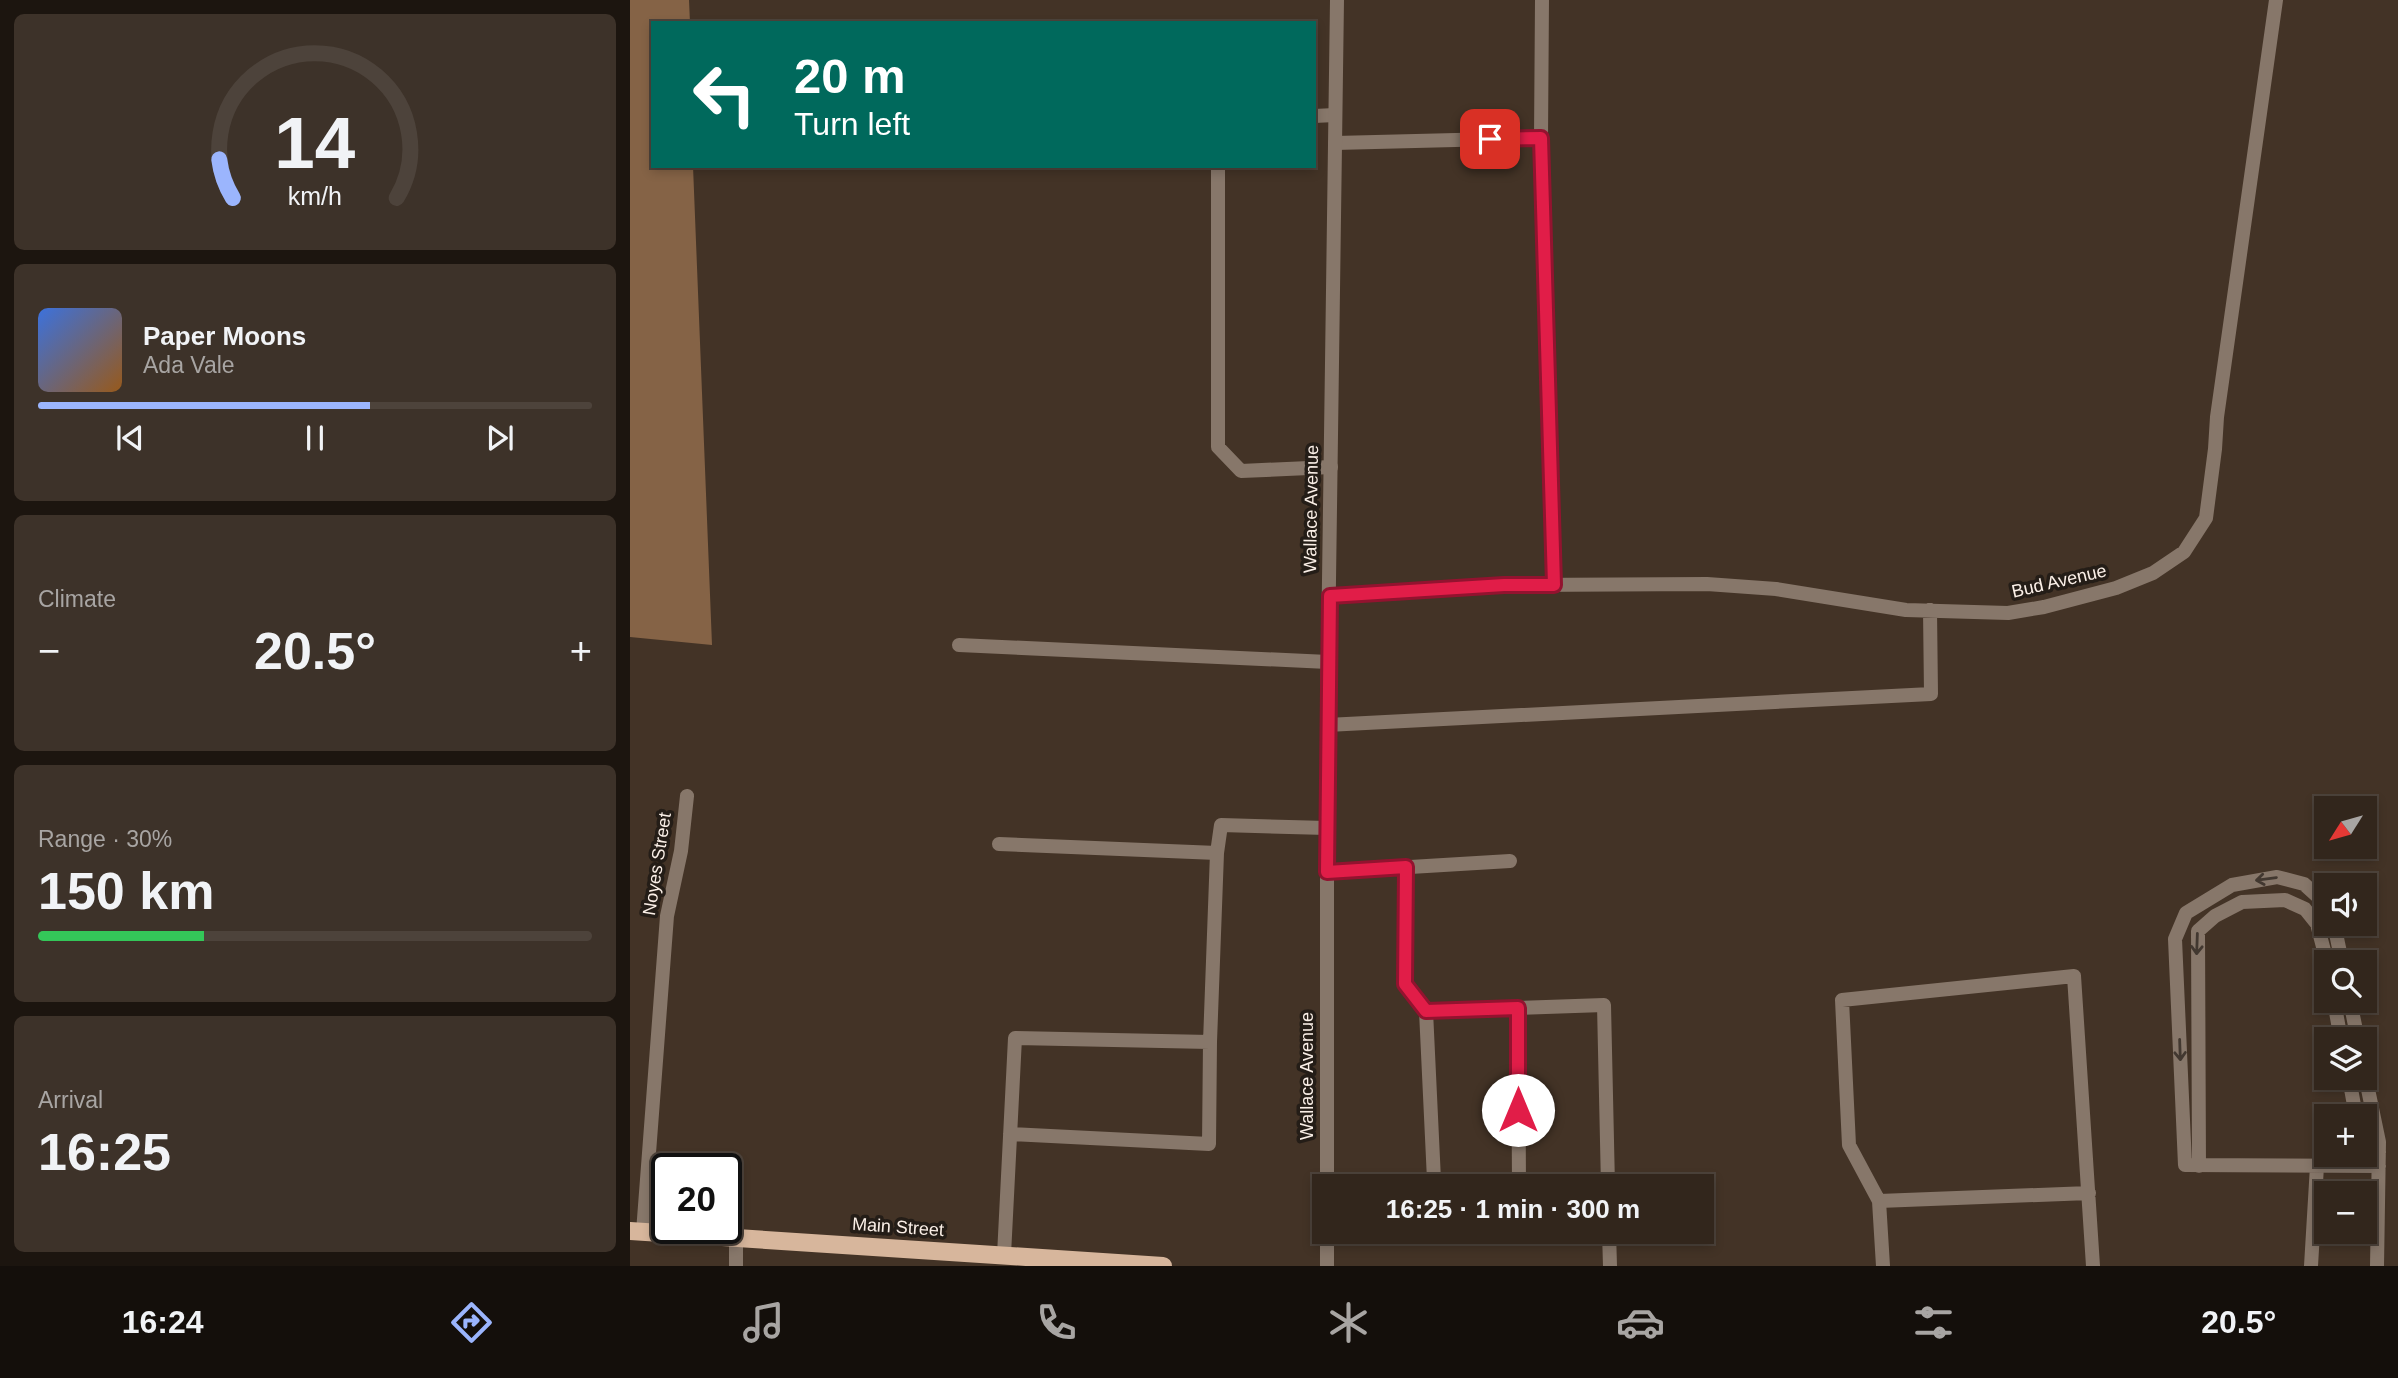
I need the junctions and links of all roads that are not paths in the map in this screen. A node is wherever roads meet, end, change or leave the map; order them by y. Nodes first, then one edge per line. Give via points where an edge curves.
1 (1336, 0) edge
2 (1542, 0) edge
3 (2276, 0) edge
4 (1335, 115) junction
5 (1316, 116) edge
6 (1541, 138) junction
7 (1335, 144) junction
8 (1217, 168) edge
9 (1331, 467) junction
10 (1554, 585) junction
11 (1330, 596) junction
12 (1930, 610) junction
13 (959, 645) dead end
14 (1328, 662) junction
15 (1327, 725) junction
16 (687, 796) dead end
17 (1326, 828) junction
18 (999, 844) dead end
19 (1217, 853) junction
20 (1510, 861) dead end
21 (1406, 867) junction
22 (1327, 872) junction
23 (2314, 893) edge
24 (2324, 950) edge
25 (1518, 1008) junction
26 (1426, 1011) junction
27 (1210, 1042) junction
28 (2367, 1090) edge
29 (1010, 1134) junction
30 (2377, 1156) edge
31 (2379, 1159) junction
32 (2199, 1166) junction
33 (2314, 1166) edge
34 (2316, 1167) edge
35 (1327, 1174) edge
36 (1434, 1174) edge
37 (1518, 1174) edge
38 (1608, 1174) edge
39 (2089, 1193) junction
40 (1879, 1201) junction
41 (637, 1231) edge
42 (742, 1238) edge
43 (736, 1244) edge
44 (1326, 1244) edge
45 (1609, 1244) edge
46 (1004, 1255) junction
47 (736, 1266) edge
48 (1163, 1266) edge
49 (1326, 1266) edge
50 (1610, 1266) edge
51 (1883, 1266) edge
52 (2094, 1266) edge
53 (2311, 1266) edge
54 (2377, 1266) edge

1 - 4 street, Wallace Avenue
2 - 6 street
3 - 12 street, Bud Avenue via 2206,518 2184,552 2153,573 2116,588 2008,613
4 - 5 street
4 - 7 street, Wallace Avenue
6 - 7 street
6 - 10 street
7 - 9 street, Wallace Avenue
8 - 9 street via 1219,447 1241,471
9 - 11 street, Wallace Avenue
10 - 11 street, Bud Avenue
10 - 12 street, Bud Avenue via 1707,584
11 - 14 street, Wallace Avenue
12 - 15 street via 1931,694
13 - 14 street
14 - 15 street, Wallace Avenue
15 - 17 street, Wallace Avenue
16 - 41 street, Noyes Street via 667,916
17 - 19 street via 1221,825
17 - 22 street, Wallace Avenue
18 - 19 street
19 - 27 street
20 - 21 street
21 - 22 street
21 - 26 street via 1405,984
22 - 35 street, Wallace Avenue
23 -> 32 street via 2304,884 2277,877 2232,885 2186,913 2175,939 2185,1166
24 -> 32 street via 2317,924 2305,909 2285,900 2242,902 2198,931
25 - 26 street
25 - 37 street
25 - 38 street via 1604,1005
26 - 36 street
27 - 29 street via 1015,1038
27 - 29 street via 1209,1144
28 - 31 street
29 - 46 street
30 - 31 street
31 - 54 street
32 - 33 street
34 - 53 street
39 - 40 street
39 - 40 street via 2074,976 1842,1000 1849,1145
39 - 52 street
40 - 51 street
42 - 46 main road, Main Street
43 - 47 street
44 - 49 street
45 - 50 street
46 - 48 main road, Main Street

